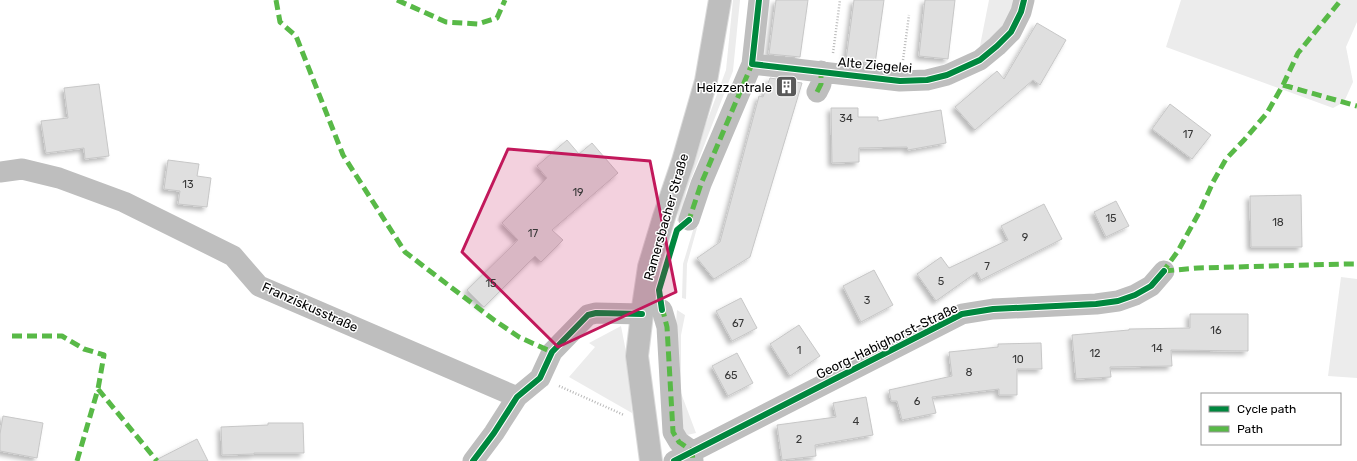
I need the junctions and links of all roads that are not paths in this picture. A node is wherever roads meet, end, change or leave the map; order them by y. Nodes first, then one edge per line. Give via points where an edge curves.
1 (720, 0) edge
2 (759, 0) edge
3 (1024, 0) edge
4 (752, 64) junction
5 (826, 72) junction
6 (817, 92) dead end
7 (0, 172) edge
8 (689, 220) dead end
9 (1164, 270) dead end
10 (652, 312) junction
11 (517, 397) junction
12 (692, 456) edge
13 (474, 461) edge
14 (651, 461) edge
15 (674, 461) edge

1 - 10 main road, Ramersbacher Straße via 706,81 649,267
2 - 4 street
3 - 5 street, Alte Ziegelei via 1011,32 998,46 980,60 947,76 900,81
4 - 5 street, Alte Ziegelei
4 - 8 street via 701,184
5 - 6 street
7 - 11 street, Franziskusstraße via 22,169 59,178 124,202 233,256 259,286
9 - 12 street, Georg-Habighorst-Straße via 1151,286 1118,301 993,309 962,314
10 - 11 street via 588,315 552,352 540,378
10 - 12 street via 667,327 673,432 678,442
10 - 14 main road, Ramersbacher Straße via 637,356
11 - 13 street
12 - 15 street, Georg-Habighorst-Straße

